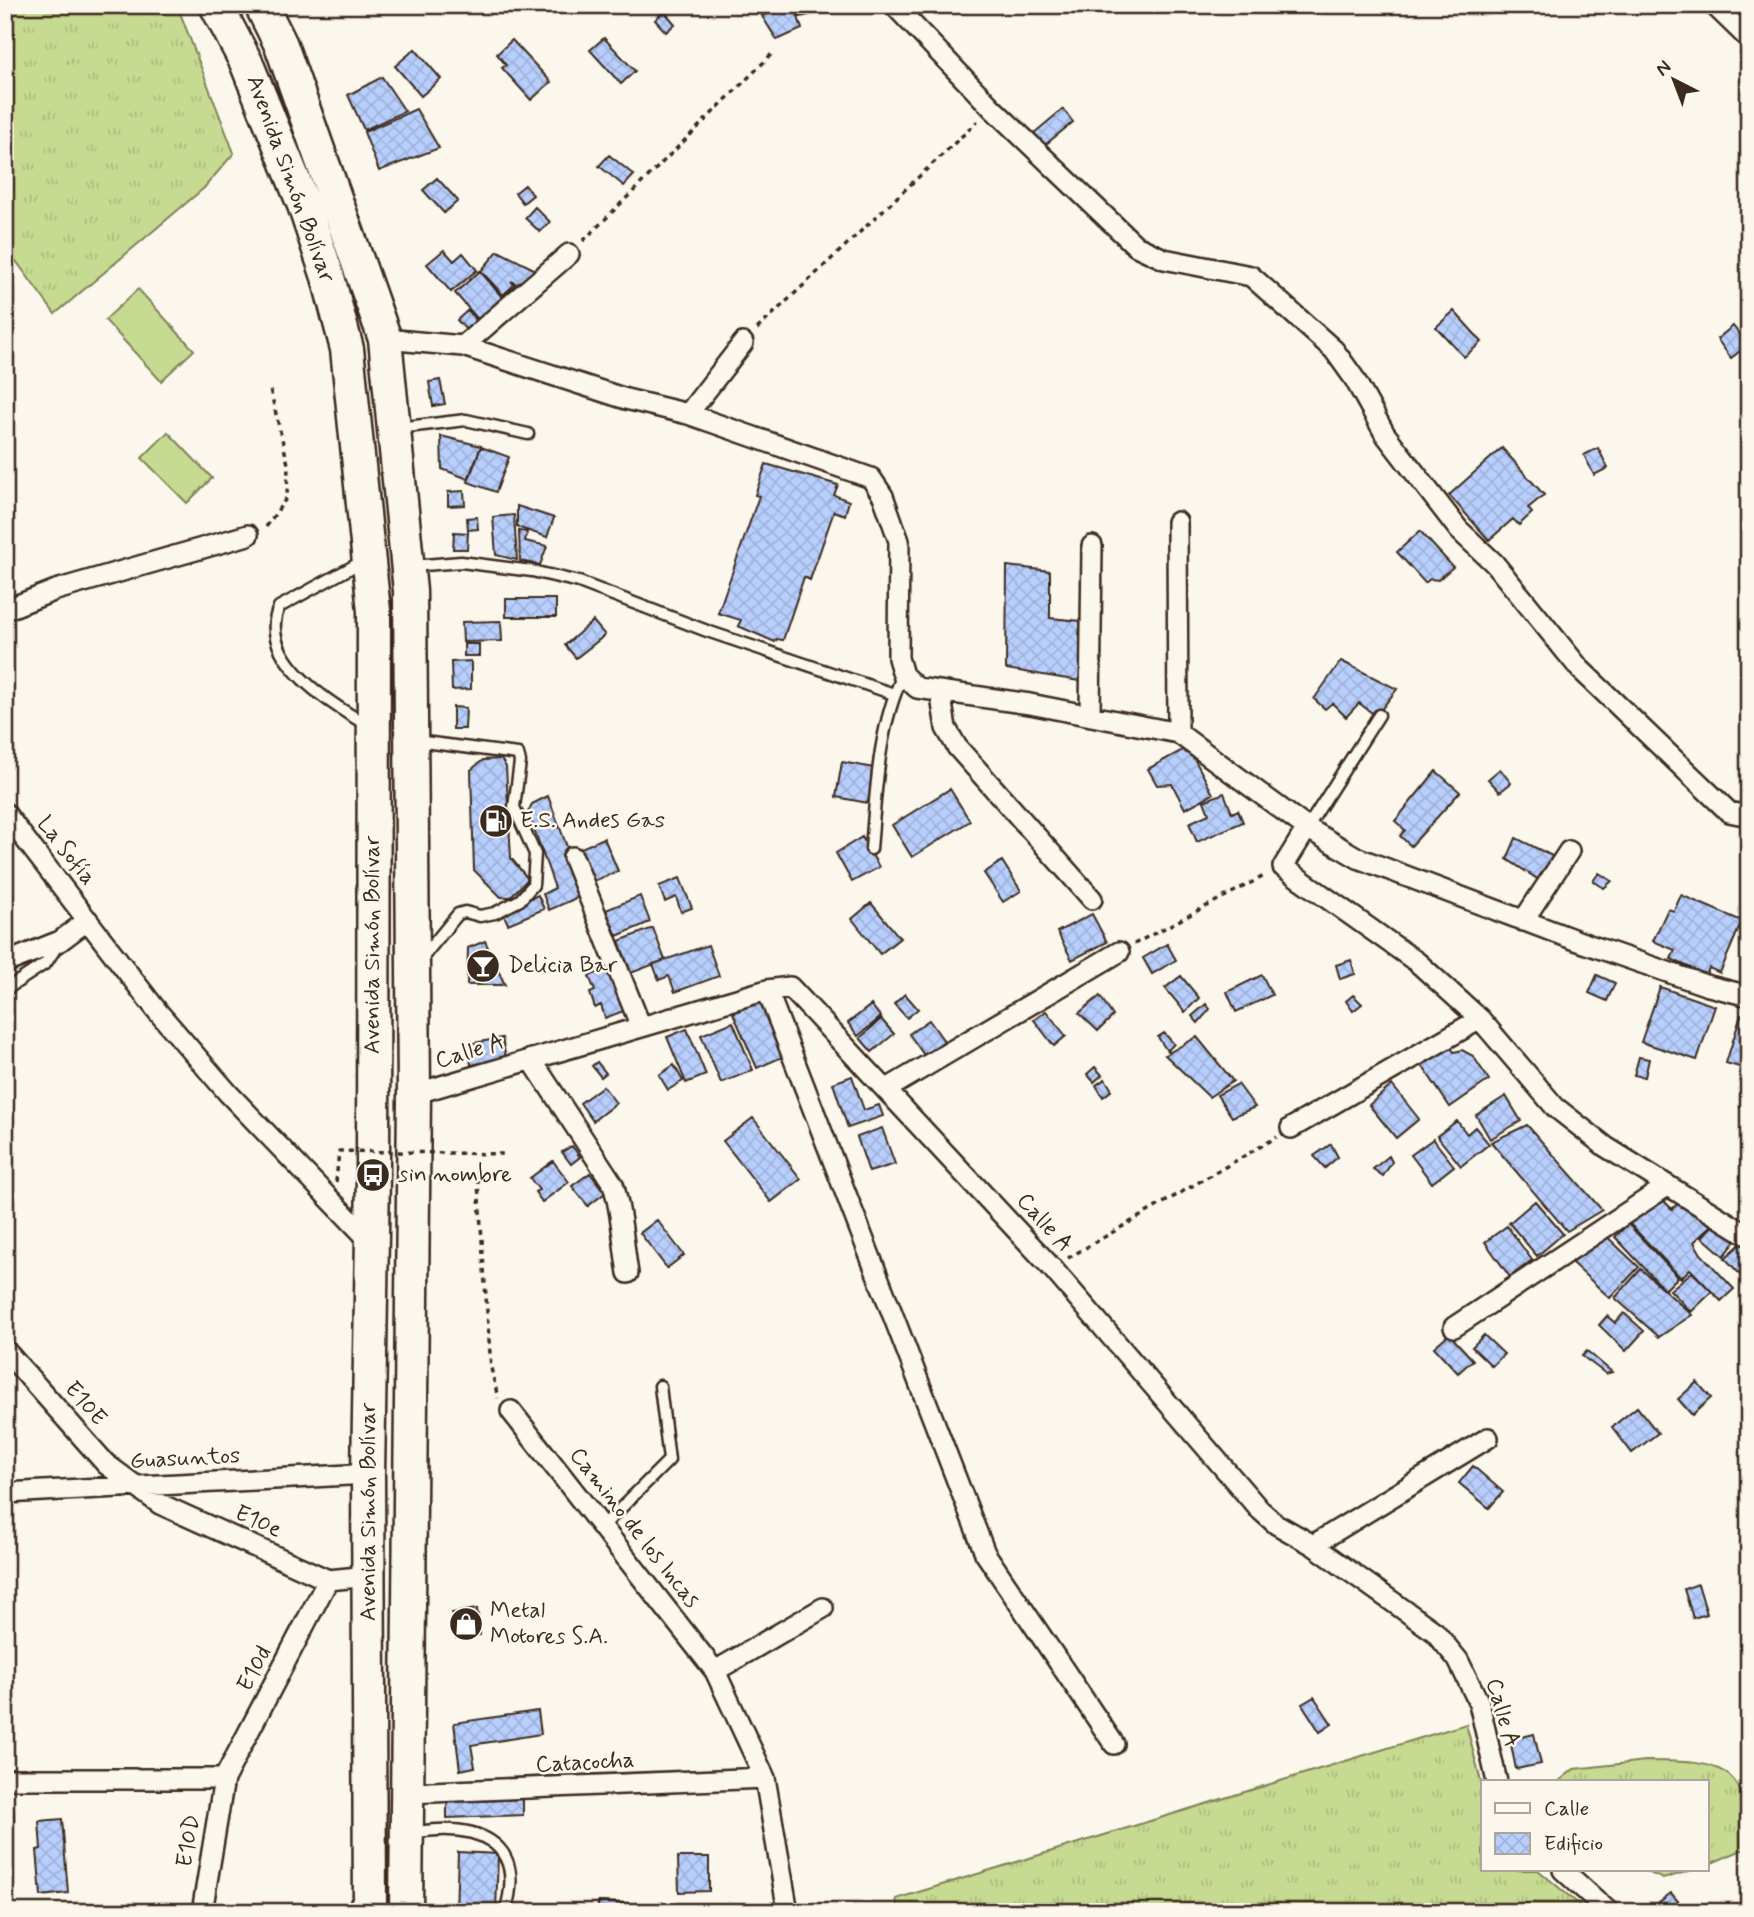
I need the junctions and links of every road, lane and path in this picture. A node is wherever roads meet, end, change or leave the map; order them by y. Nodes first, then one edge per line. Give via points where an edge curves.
1 (216, 5) edge
2 (261, 5) edge
3 (894, 5) edge
4 (1714, 5) edge
5 (1749, 39) edge
6 (775, 51) dead end
7 (992, 108) junction
8 (569, 254) joint
9 (385, 339) junction
10 (743, 343) joint
11 (463, 346) junction
12 (270, 389) dead end
13 (688, 414) junction
14 (394, 428) junction
15 (527, 434) dead end
16 (1177, 522) dead end
17 (248, 535) joint
18 (1092, 546) dead end
19 (368, 558) junction
20 (408, 566) junction
21 (5, 610) edge
22 (903, 675) junction
23 (940, 691) junction
24 (894, 694) junction
25 (1090, 715) junction
26 (1379, 715) dead end
27 (373, 729) junction
28 (1178, 733) junction
29 (411, 741) junction
30 (5, 813) edge
31 (1749, 816) edge
32 (1307, 828) junction
33 (871, 849) dead end
34 (1569, 851) dead end
35 (572, 857) dead end
36 (1283, 867) junction
37 (1092, 899) dead end
38 (88, 920) junction
39 (1523, 921) junction
40 (60, 941) junction
41 (1119, 952) joint
42 (5, 963) edge
43 (413, 970) junction
44 (767, 989) junction
45 (5, 990) edge
46 (1749, 996) edge
47 (1479, 1019) junction
48 (641, 1027) junction
49 (531, 1059) junction
50 (887, 1090) junction
51 (414, 1094) junction
52 (1291, 1128) joint
53 (503, 1154) dead end
54 (477, 1169) dead end
55 (336, 1182) dead end
56 (1667, 1186) junction
57 (1749, 1236) edge
58 (371, 1242) junction
59 (1052, 1268) junction
60 (628, 1273) dead end
61 (1454, 1327) dead end
62 (5, 1350) edge
63 (660, 1386) dead end
64 (512, 1411) joint
65 (1488, 1438) dead end
66 (368, 1474) junction
67 (132, 1487) junction
68 (5, 1493) edge
69 (602, 1527) junction
70 (1313, 1545) junction
71 (369, 1576) junction
72 (328, 1580) junction
73 (823, 1608) dead end
74 (716, 1671) junction
75 (1114, 1744) dead end
76 (765, 1778) junction
77 (5, 1779) edge
78 (224, 1779) junction
79 (1497, 1780) edge
80 (408, 1793) junction
81 (407, 1834) junction
82 (1564, 1871) edge
83 (370, 1880) junction
84 (202, 1912) edge
85 (350, 1912) edge
86 (370, 1912) edge
87 (405, 1912) edge
88 (505, 1912) edge
89 (788, 1912) edge
90 (1609, 1912) edge

1 - 19 highway, Avenida Simón Bolívar via 246,62 328,277 347,349
2 - 9 highway, Avenida Simón Bolívar via 281,45
3 - 7 street
4 - 5 street
6 - 8 path
7 - 10 path
7 - 31 street via 1136,246 1164,259 1251,276 1306,323 1341,359 1419,482 1509,580 1580,669 1729,812
8 - 11 street
9 - 11 street
9 - 14 highway, Avenida Simón Bolívar
10 - 13 street
11 - 13 street via 626,399
12 - 17 path via 288,464 287,497 266,527
13 - 22 street via 871,478 883,496 899,541 898,657
14 - 15 lane via 466,420
14 - 20 highway, Avenida Simón Bolívar
16 - 28 street
17 - 21 street via 55,590
18 - 25 street
19 - 27 highway, Avenida Simón Bolívar via 374,611
19 - 27 lane via 279,607 273,620 276,641 301,678
20 - 24 lane via 461,562 579,582 706,631
20 - 29 highway, Avenida Simón Bolívar
22 - 23 street via 917,688
22 - 24 lane
23 - 25 street
23 - 37 street via 946,728 957,747
24 - 33 lane via 877,779
25 - 28 street
26 - 32 lane
27 - 58 highway, Avenida Simón Bolívar
28 - 32 street
29 - 43 highway, Avenida Simón Bolívar
29 - 43 lane via 517,754 514,807 535,855 536,876 520,900 503,909 488,916 465,912 452,919
30 - 38 street, La Sofía
32 - 36 street
32 - 39 street via 1357,858
34 - 39 street
35 - 48 street
36 - 41 path
36 - 47 street via 1417,962
38 - 40 street
38 - 58 street, La Sofía via 228,1094
39 - 46 street
40 - 42 street
40 - 45 lane via 46,963
41 - 50 street
43 - 51 highway, Avenida Simón Bolívar
44 - 48 street, Calle A
44 - 50 street, Calle A via 790,987 800,995
44 - 75 street via 985,1553
47 - 52 street
47 - 56 street via 1555,1107
48 - 49 street, Calle A
49 - 51 street, Calle A
49 - 60 street via 613,1184
50 - 59 street, Calle A
51 - 80 highway, Avenida Simón Bolívar
52 - 59 path
53 - 55 path, bridge via 339,1151
54 - 64 path via 491,1368 500,1403
56 - 57 street
56 - 61 street
58 - 66 highway, Avenida Simón Bolívar
59 - 70 street, Calle A via 1259,1509
62 - 67 street, E10E
63 - 69 lane via 669,1460
64 - 69 street, Camino de los Incas
65 - 70 street
66 - 67 street, Guasuntos
66 - 71 highway, Avenida Simón Bolívar
67 - 68 street, Guasuntos
67 - 72 street, E10e
69 - 74 street, Camino de los Incas
70 - 79 street, Calle A via 1435,1632 1458,1660 1479,1703
71 - 72 street, E10e
71 - 83 highway, Avenida Simón Bolívar
72 - 78 street, E10d
73 - 74 street
74 - 76 street, Camino de los Incas
76 - 80 street, Catacocha
76 - 89 street, Camino de los Incas
77 - 78 street
78 - 84 street, E10D
80 - 81 highway, Avenida Simón Bolívar
81 - 87 highway, Avenida Simón Bolívar
81 - 88 lane via 433,1829 465,1831 494,1843 510,1862 512,1890
82 - 90 street
83 - 85 lane
83 - 86 highway, Avenida Simón Bolívar

